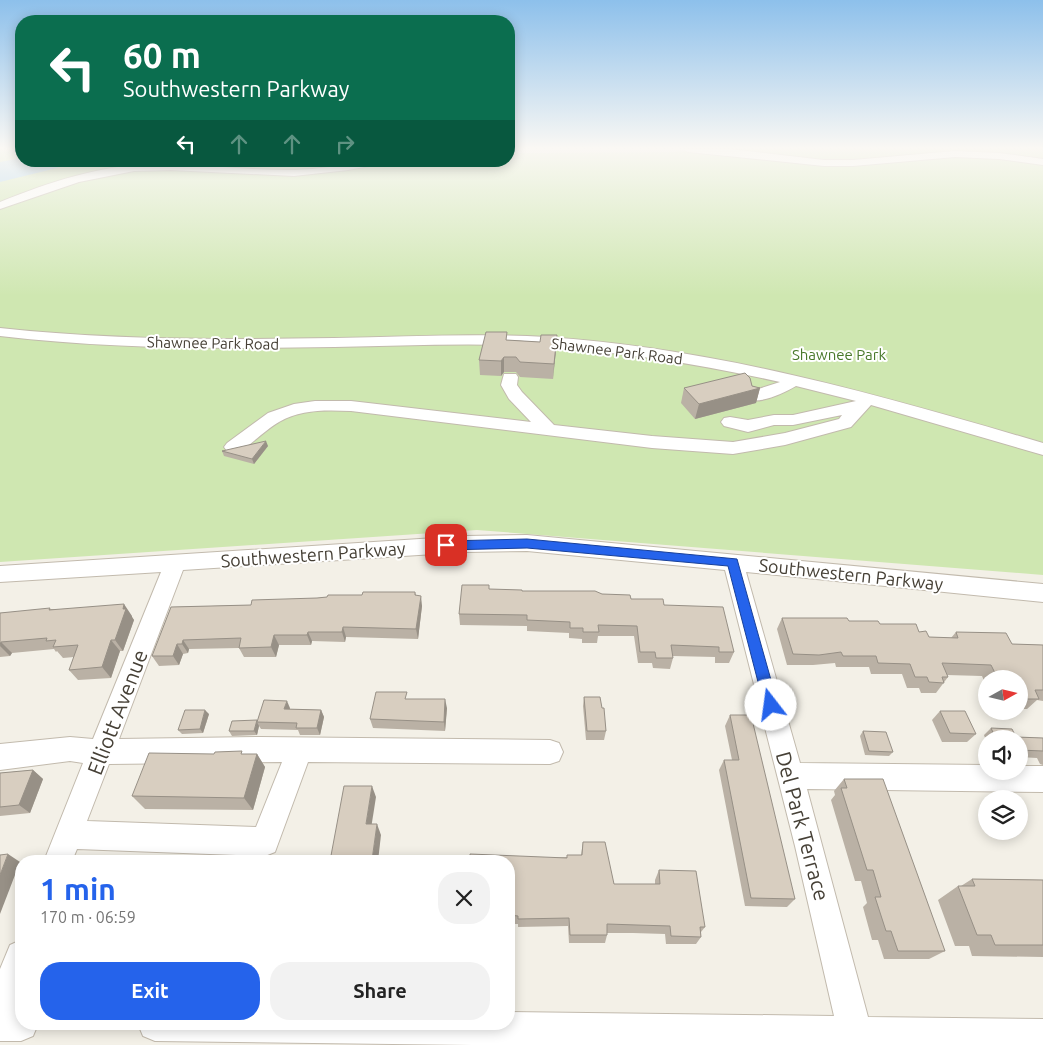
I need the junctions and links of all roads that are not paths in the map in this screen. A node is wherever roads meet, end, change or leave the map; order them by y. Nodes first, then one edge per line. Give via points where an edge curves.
1 (24, 198) edge
2 (0, 206) edge
3 (0, 332) edge
4 (510, 377) dead end
5 (794, 380) junction
6 (755, 396) edge
7 (863, 402) junction
8 (730, 422) dead end
9 (548, 429) junction
10 (234, 447) edge
11 (1043, 449) edge
12 (733, 562) junction
13 (175, 563) junction
14 (0, 574) edge
15 (1043, 592) edge
16 (299, 750) junction
17 (102, 752) junction
18 (550, 752) dead end
19 (0, 757) edge
20 (790, 776) junction
21 (1043, 778) edge
22 (69, 836) junction
23 (61, 855) edge
24 (15, 971) edge
25 (0, 1010) edge
26 (0, 1024) edge
27 (15, 1024) edge
28 (322, 1030) edge
29 (855, 1033) junction
30 (488, 1036) edge
31 (1043, 1036) edge

1 - 2 street
3 - 5 street, Shawnee Park Road via 195,344 452,341 570,344 689,359
4 - 9 street via 509,385 515,395
5 - 6 street
5 - 7 street, Shawnee Park Road
7 - 8 street via 792,420 748,426
7 - 9 street via 845,423 733,448
7 - 11 street, Shawnee Park Road
9 - 10 street via 327,405 300,407 272,416
12 - 13 street, Southwestern Parkway via 496,543
12 - 15 street, Southwestern Parkway
12 - 20 street, Del Park Terrace
13 - 14 street, Southwestern Parkway
13 - 17 street, Elliott Avenue
16 - 17 street
16 - 18 street
16 - 22 street via 265,842
17 - 19 street via 70,749
17 - 22 street, Elliott Avenue
20 - 21 street
20 - 29 street, Del Park Terrace
22 - 23 street, Elliott Avenue
24 - 25 street
26 - 27 street
28 - 30 street
29 - 30 street
29 - 31 street

